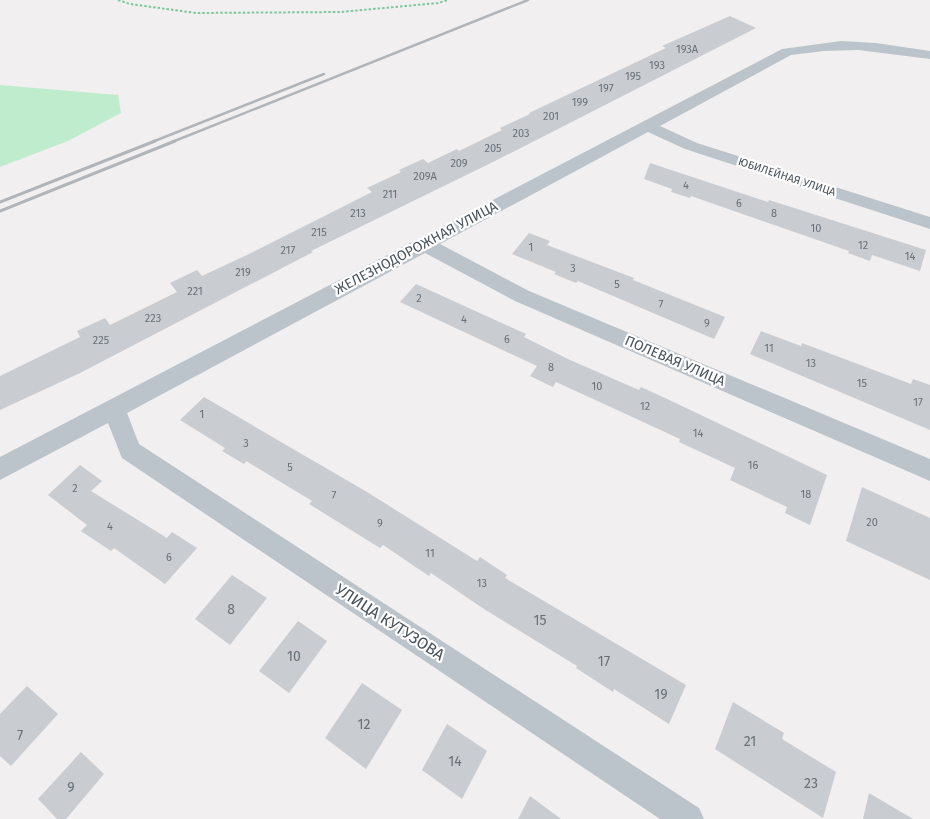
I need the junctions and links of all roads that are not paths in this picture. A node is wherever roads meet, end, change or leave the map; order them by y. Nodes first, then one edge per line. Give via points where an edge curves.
1 (930, 55) edge
2 (646, 126) junction
3 (930, 223) edge
4 (424, 244) junction
5 (114, 408) junction
6 (0, 469) edge
7 (930, 470) edge
8 (688, 819) edge

1 - 2 street, ЖЕЛЕЗНОДОРОЖНАЯ УЛИЦА via 887,46 838,44 787,52
2 - 3 street, ЮБИЛЕЙНАЯ УЛИЦА via 691,146
2 - 4 street, ЖЕЛЕЗНОДОРОЖНАЯ УЛИЦА
4 - 5 street, ЖЕЛЕЗНОДОРОЖНАЯ УЛИЦА
4 - 7 street, ПОЛЕВАЯ УЛИЦА via 522,296
5 - 6 street, ЖЕЛЕЗНОДОРОЖНАЯ УЛИЦА
5 - 8 street, УЛИЦА КУТУЗОВА via 130,450

